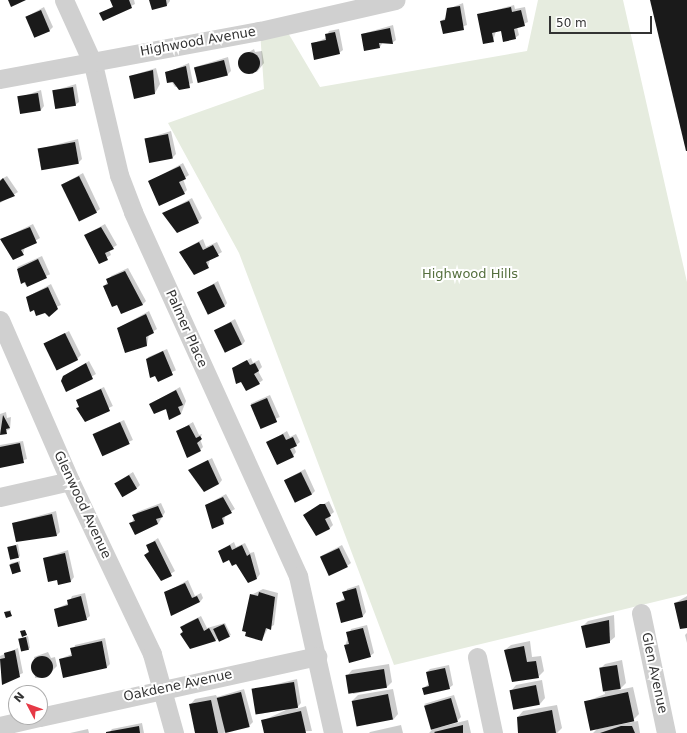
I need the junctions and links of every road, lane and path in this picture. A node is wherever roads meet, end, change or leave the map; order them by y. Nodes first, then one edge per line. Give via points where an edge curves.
1 (64, 0) edge
2 (395, 0) edge
3 (91, 61) junction
4 (0, 79) edge
5 (0, 320) edge
6 (70, 481) junction
7 (0, 497) edge
8 (642, 613) dead end
9 (317, 656) junction
10 (477, 657) dead end
11 (164, 690) junction
12 (48, 715) edge
13 (174, 733) edge
14 (333, 733) edge
15 (493, 733) edge
16 (666, 733) edge

1 - 3 street, Palmer Place
2 - 3 street, Highwood Avenue via 260,31
3 - 4 street, Highwood Avenue
3 - 9 street, Palmer Place via 119,175 133,212 298,576
5 - 6 street, Glenwood Avenue
6 - 7 street
6 - 11 street, Glenwood Avenue via 139,625
8 - 16 street, Glen Avenue
9 - 11 street, Oakdene Avenue
9 - 14 street, Palmer Place
10 - 15 street
11 - 12 street, Oakdene Avenue
11 - 13 street, Glenwood Avenue

